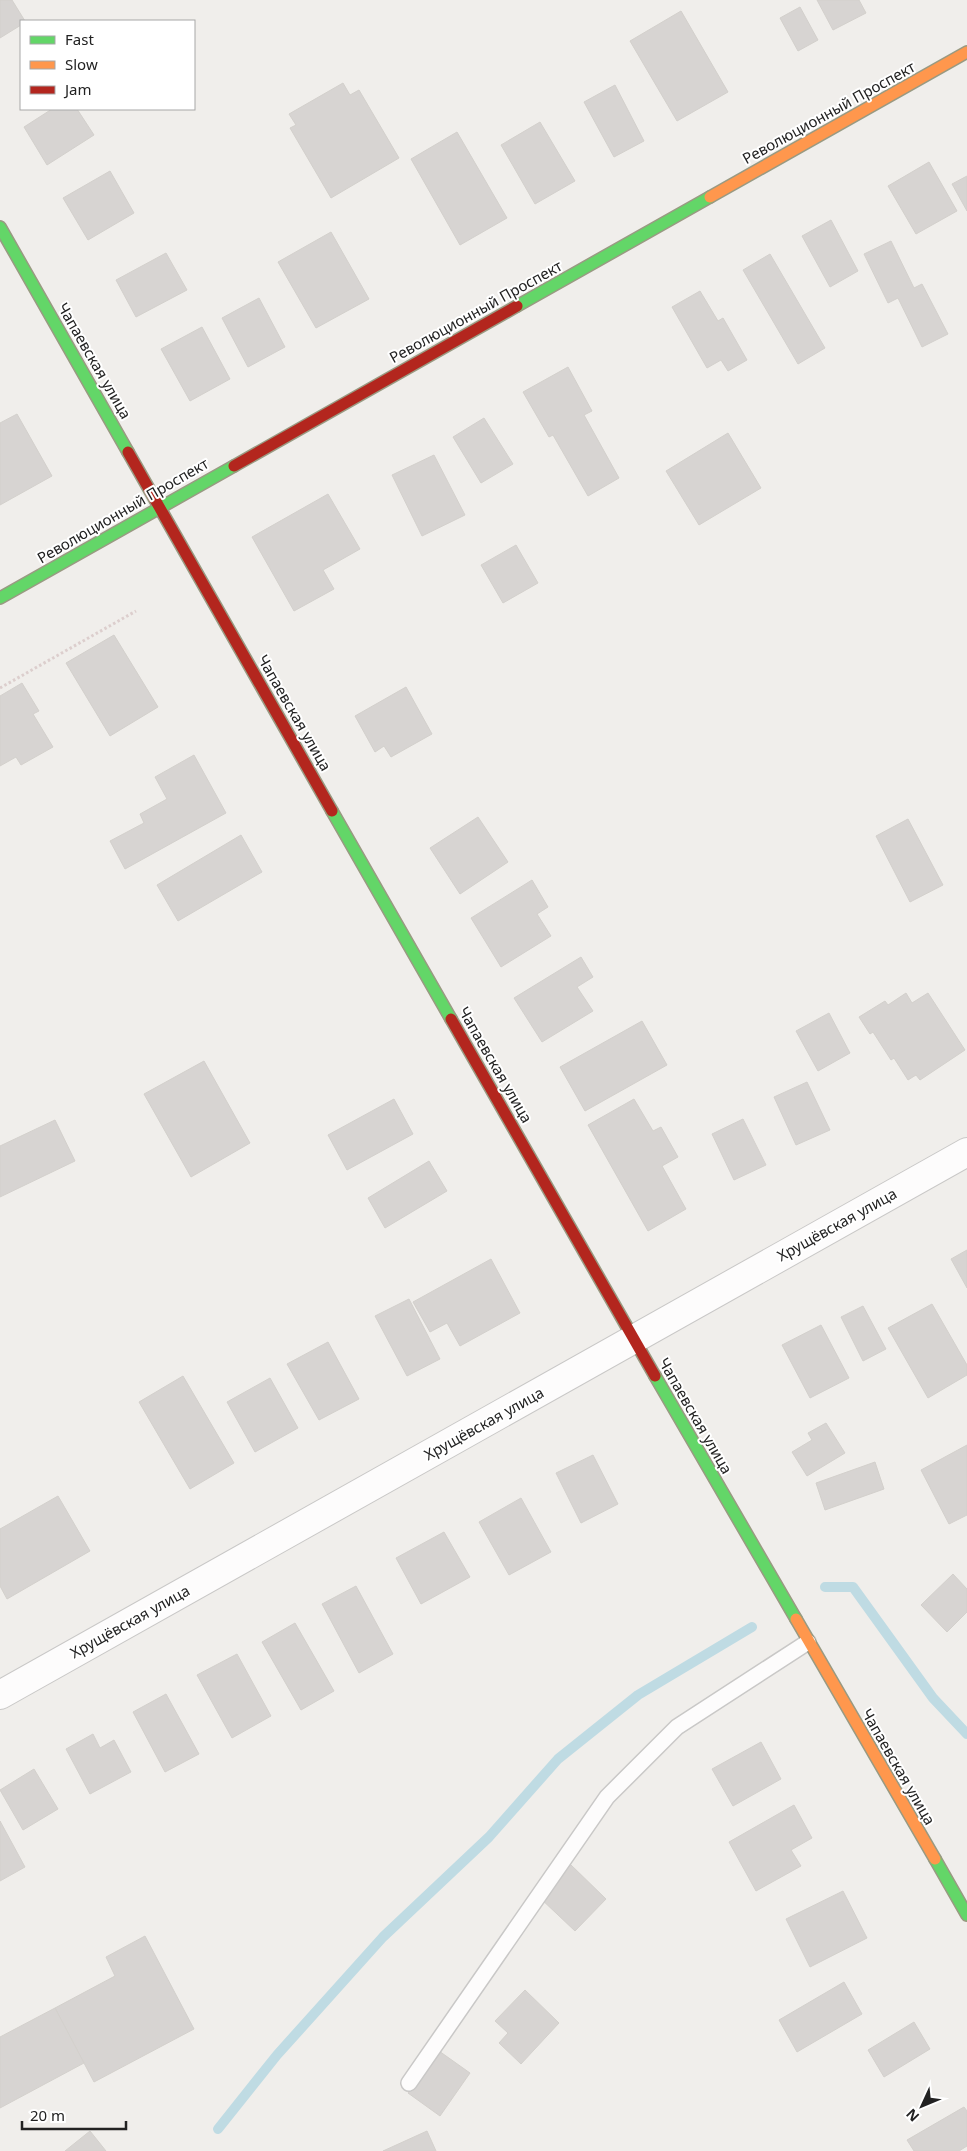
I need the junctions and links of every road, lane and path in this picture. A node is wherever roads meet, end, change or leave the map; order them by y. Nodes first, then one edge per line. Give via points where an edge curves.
1 (967, 52) edge
2 (0, 227) edge
3 (160, 507) junction
4 (0, 598) edge
5 (136, 611) dead end
6 (0, 688) edge
7 (967, 1152) edge
8 (634, 1340) junction
9 (808, 1642) junction
10 (0, 1695) edge
11 (967, 1915) edge
12 (409, 2083) dead end

1 - 3 main road, Революционный Проспект
2 - 3 main road, Чапаевская улица
3 - 4 main road, Революционный Проспект
3 - 8 main road, Чапаевская улица
5 - 6 path
7 - 8 street, Хрущёвская улица
8 - 9 main road, Чапаевская улица
8 - 10 street, Хрущёвская улица
9 - 11 main road, Чапаевская улица
9 - 12 lane via 676,1727 606,1797

